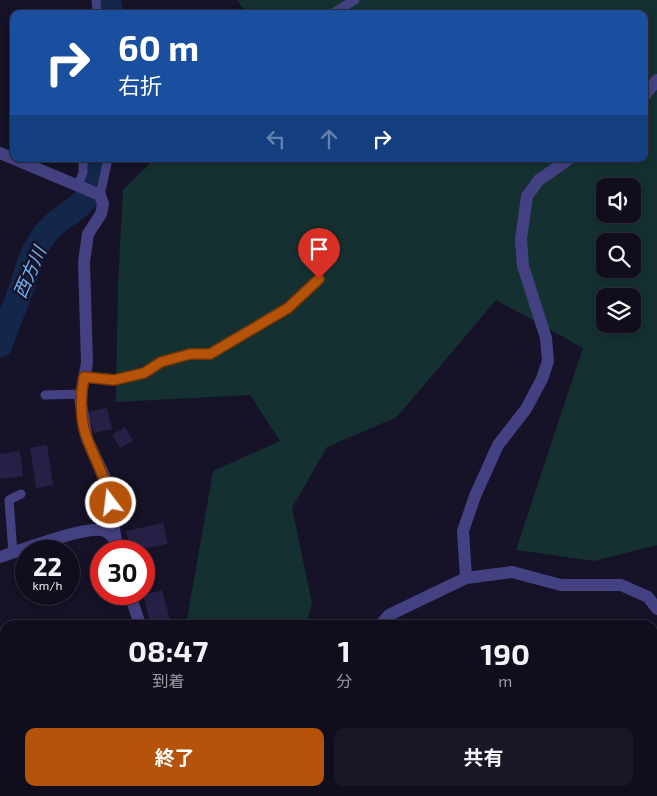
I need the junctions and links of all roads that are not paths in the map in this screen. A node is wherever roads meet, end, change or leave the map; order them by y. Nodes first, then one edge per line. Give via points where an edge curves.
1 (355, 0) edge
2 (338, 10) edge
3 (657, 80) edge
4 (648, 91) edge
5 (21, 162) edge
6 (83, 162) edge
7 (107, 162) edge
8 (565, 162) edge
9 (81, 187) junction
10 (100, 195) junction
11 (319, 279) dead end
12 (84, 377) junction
13 (44, 394) dead end
14 (81, 394) junction
15 (21, 494) dead end
16 (113, 540) edge
17 (116, 540) edge
18 (13, 553) junction
19 (0, 557) edge
20 (466, 578) junction
21 (134, 605) edge
22 (657, 609) edge
23 (138, 620) edge
24 (384, 620) edge

1 - 2 lane
3 - 4 street
5 - 9 street
6 - 9 lane
7 - 10 lane
8 - 20 street via 539,180 527,196 521,239 523,266 546,338 548,361 526,410 498,445 475,496 462,531
9 - 10 street
10 - 12 street via 103,204 101,214 88,234 84,262 87,363
11 - 12 lane via 288,308 210,354 190,354 161,362 144,373 114,380
12 - 14 street
13 - 14 lane
14 - 17 street via 87,439 108,484
15 - 18 lane via 9,500
16 - 18 street via 106,531 90,528
18 - 19 street
20 - 22 street via 512,572 562,585 621,585 648,597
20 - 24 street
21 - 23 street

